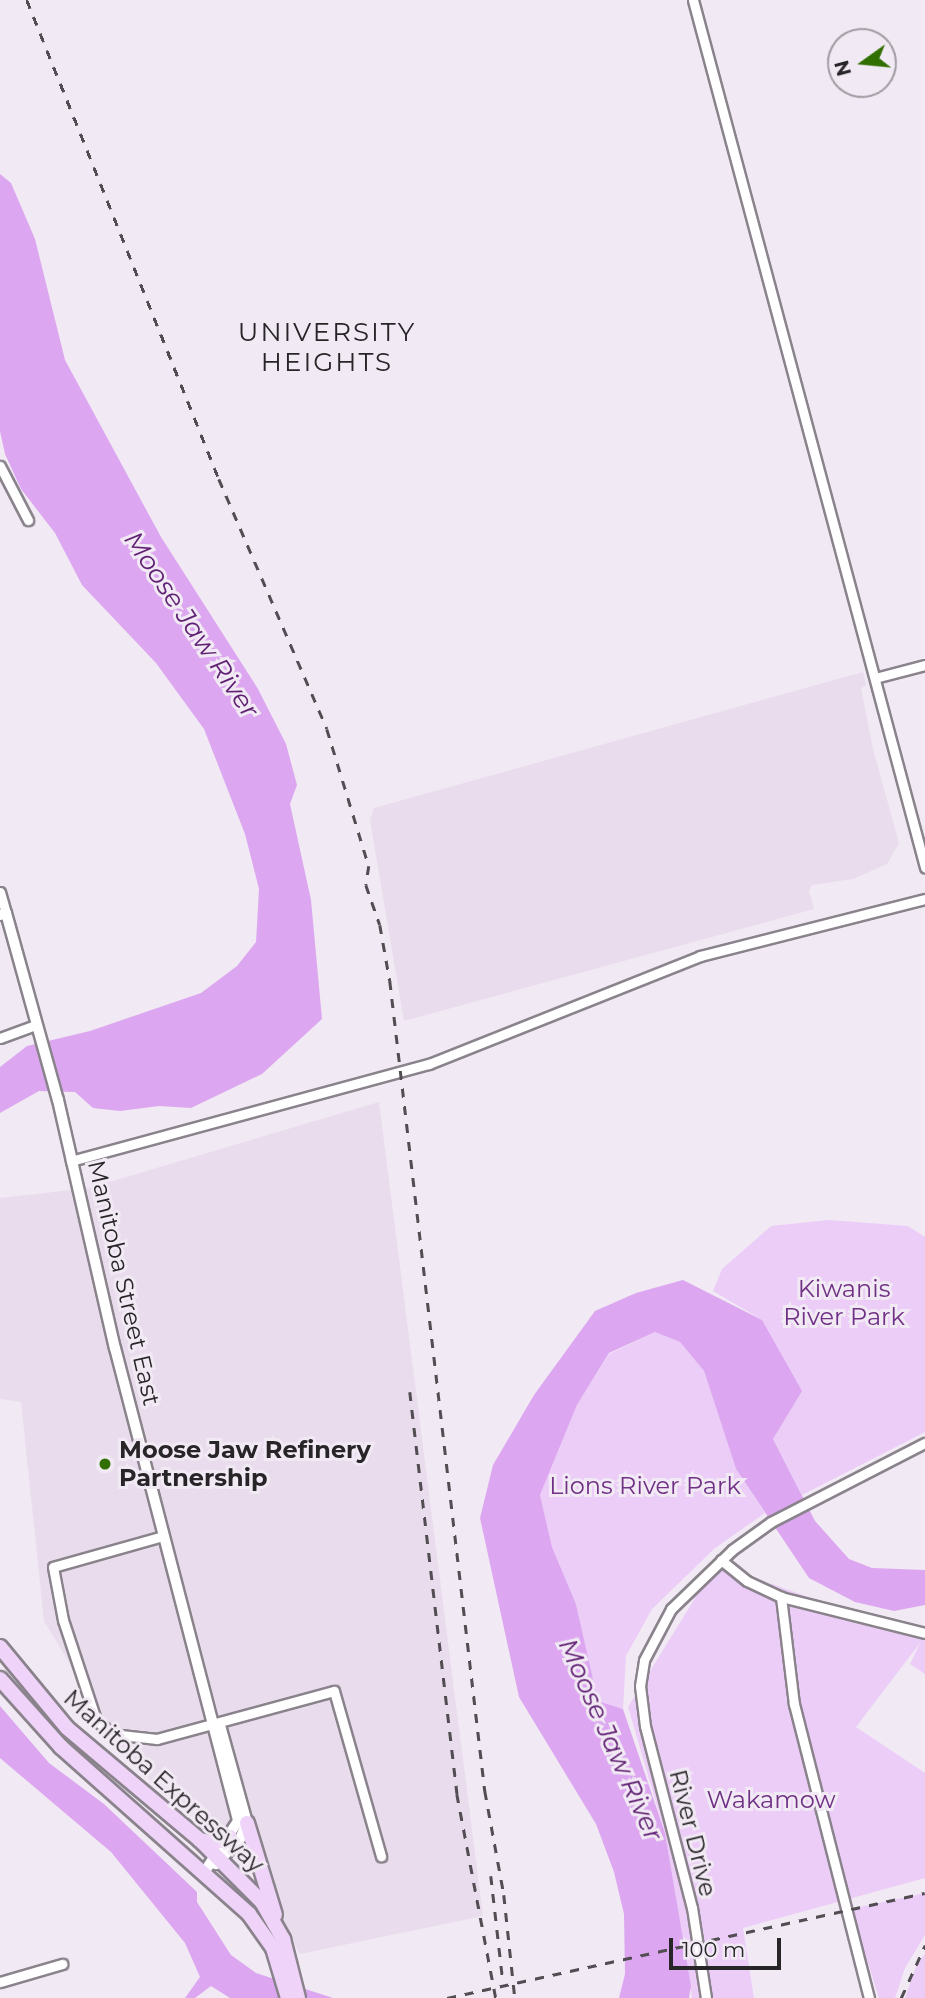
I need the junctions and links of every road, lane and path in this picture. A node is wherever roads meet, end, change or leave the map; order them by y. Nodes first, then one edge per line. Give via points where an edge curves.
1 (693, 0) edge
2 (0, 466) edge
3 (28, 520) dead end
4 (925, 665) edge
5 (875, 678) junction
6 (925, 867) edge
7 (0, 892) edge
8 (925, 899) edge
9 (3, 914) edge
10 (37, 1031) junction
11 (0, 1038) edge
12 (71, 1160) junction
13 (925, 1443) edge
14 (163, 1536) junction
15 (721, 1560) junction
16 (781, 1597) junction
17 (925, 1633) edge
18 (0, 1647) edge
19 (0, 1679) edge
20 (217, 1724) junction
21 (247, 1823) junction
22 (230, 1838) junction
23 (200, 1840) junction
24 (381, 1856) dead end
25 (219, 1857) junction
26 (202, 1874) junction
27 (283, 1939) junction
28 (282, 1957) junction
29 (62, 1964) dead end
30 (0, 1982) edge
31 (288, 1998) edge
32 (298, 1998) edge
33 (706, 1998) edge
34 (869, 1998) edge

1 - 5 street
2 - 3 street
4 - 5 street
5 - 6 street
7 - 9 street, Manitoba Street East
8 - 12 street via 699,956 429,1063
9 - 10 street, Manitoba Street East
10 - 11 street
10 - 12 street, Manitoba Street East
12 - 14 street, Manitoba Street East
13 - 15 street, River Drive via 771,1522
14 - 20 street, Manitoba Street East
14 - 20 street via 53,1567 63,1620 96,1720 112,1734 157,1739
15 - 16 street via 747,1581
15 - 33 street, River Drive via 671,1609 644,1660 640,1686 645,1726 692,1908
16 - 17 street
16 - 34 street via 794,1704
18 - 23 main road, Manitoba Expressway via 67,1728
19 - 26 main road, Manitoba Expressway via 61,1747
20 - 21 street, Manitoba Street East
20 - 22 street, Manitoba Street East via 238,1821
20 - 24 street via 334,1691
21 - 25 street via 240,1839
21 - 27 main road
22 - 23 main road via 214,1843
22 - 25 street
23 - 25 main road, Manitoba Expressway
25 - 26 street
25 - 27 main road, Manitoba Expressway via 262,1902
26 - 28 main road, Manitoba Expressway via 249,1914
27 - 28 main road, Manitoba Expressway
28 - 31 main road
28 - 32 main road
29 - 30 street

